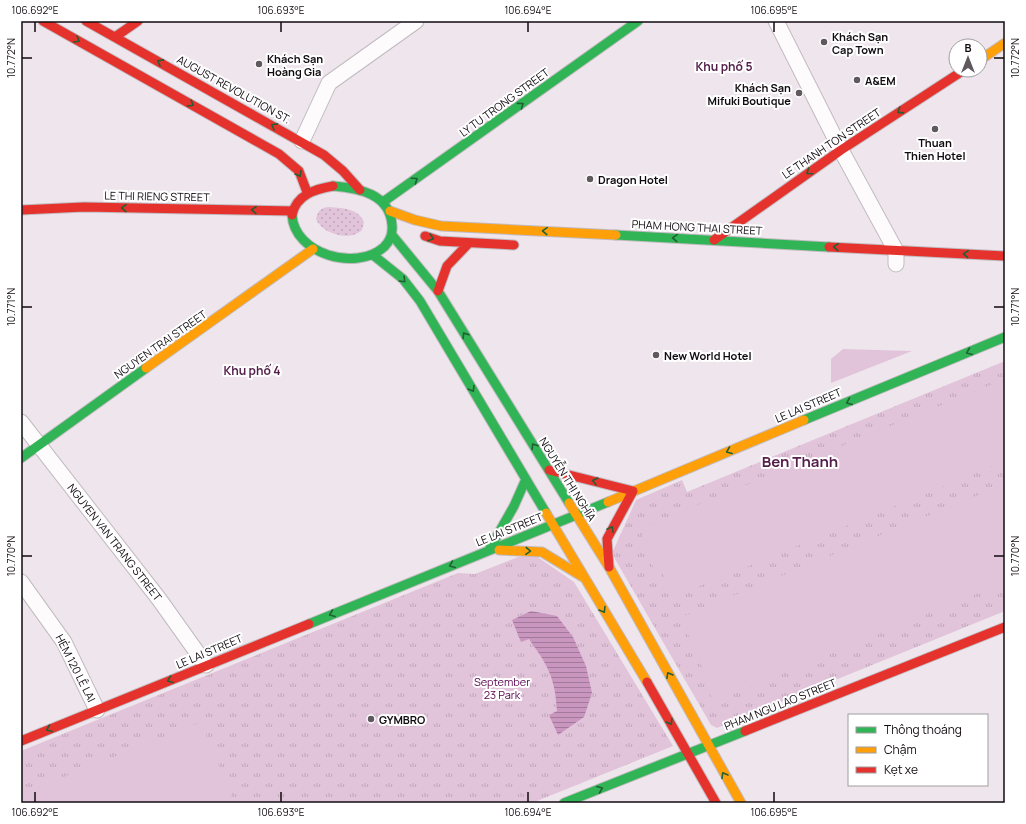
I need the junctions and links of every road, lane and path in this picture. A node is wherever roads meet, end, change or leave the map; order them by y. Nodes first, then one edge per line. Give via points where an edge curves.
1 (43, 21) edge
2 (86, 21) edge
3 (138, 21) edge
4 (416, 21) edge
5 (638, 21) edge
6 (776, 21) edge
7 (116, 37) junction
8 (1005, 43) edge
9 (988, 55) edge
10 (952, 78) edge
11 (302, 141) junction
12 (841, 150) junction
13 (360, 190) junction
14 (307, 192) junction
15 (383, 202) junction
16 (21, 210) edge
17 (293, 211) junction
18 (390, 211) junction
19 (395, 230) junction
20 (417, 234) dead end
21 (714, 240) junction
22 (469, 243) junction
23 (523, 245) dead end
24 (313, 249) junction
25 (373, 255) junction
26 (1005, 256) edge
27 (896, 261) junction
28 (438, 291) junction
29 (1005, 337) edge
30 (21, 422) edge
31 (39, 445) junction
32 (21, 458) edge
33 (549, 470) junction
34 (526, 479) junction
35 (633, 491) junction
36 (576, 515) junction
37 (553, 524) junction
38 (488, 550) junction
39 (609, 567) junction
40 (583, 577) junction
41 (21, 582) edge
42 (1005, 626) edge
43 (206, 665) junction
44 (97, 710) junction
45 (21, 741) edge
46 (708, 746) junction
47 (688, 754) junction
48 (564, 803) edge
49 (716, 803) edge
50 (741, 803) edge

1 -> 14 main road via 279,154 299,172
2 - 7 main road, AUGUST REVOLUTION ST.
3 - 7 main road
4 - 11 street via 329,83
15 -> 5 main road, LY TU TRONG STREET
6 - 12 street
11 -> 7 main road, AUGUST REVOLUTION ST.
8 - 9 main road
10 -> 12 main road, LE THANH TON STREET
11 - 13 main road, AUGUST REVOLUTION ST. via 343,171
12 -> 21 main road, LE THANH TON STREET
12 - 27 street
13 - 14 main road via 333,186 319,187
13 - 15 main road
14 - 17 main road via 298,200
15 - 18 main road
17 -> 16 main road, LE THI RIENG STREET via 84,207
17 - 24 main road via 296,231
18 - 19 main road
21 -> 18 main road, PHAM HONG THAI STREET via 441,226
19 - 25 main road via 386,245
19 - 28 main road, NGUYỄN THỊ NGHĨA
20 -> 22 main road via 440,241
27 -> 21 main road, PHAM HONG THAI STREET
22 - 23 main road
22 - 28 main road via 447,266
24 - 25 main road via 350,259
24 - 31 main road, NGUYEN TRAI STREET
25 -> 34 main road via 403,279 420,301
26 -> 27 main road, PHAM HONG THAI STREET
33 -> 28 main road, NGUYỄN THỊ NGHĨA
29 -> 35 main road, LE LAI STREET
30 - 31 street, NGUYEN VAN TRANG STREET
31 - 32 main road, NGUYEN TRAI STREET
31 - 43 street, NGUYEN VAN TRANG STREET via 159,599
35 -> 33 main road
33 - 36 main road, NGUYỄN THỊ NGHĨA
34 - 37 main road
34 - 38 main road via 514,506
35 - 36 main road, LE LAI STREET
39 -> 35 main road via 607,538
36 - 37 main road, LE LAI STREET
36 - 39 main road, NGUYỄN THỊ NGHĨA
37 - 38 main road, LE LAI STREET
37 - 40 main road
38 -> 40 main road via 542,552
38 -> 43 main road, LE LAI STREET
46 -> 39 main road, NGUYỄN THỊ NGHĨA
40 -> 47 main road
41 - 44 street, HẺM 120 LÊ LAI via 64,642
42 - 46 main road, PHAM NGU LAO STREET
43 -> 44 main road, LE LAI STREET
44 -> 45 main road, LE LAI STREET
46 - 47 main road, PHAM NGU LAO STREET
50 -> 46 main road, NGUYỄN THỊ NGHĨA
48 -> 47 main road, PHAM NGU LAO STREET
47 - 49 main road

